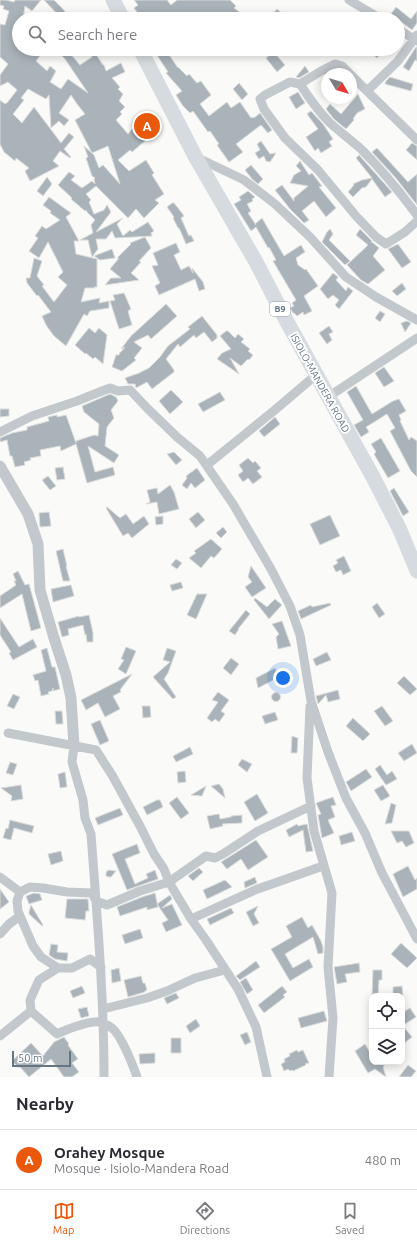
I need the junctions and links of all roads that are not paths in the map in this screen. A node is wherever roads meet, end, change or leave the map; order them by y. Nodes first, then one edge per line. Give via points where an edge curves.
1 (113, 0) edge
2 (349, 0) edge
3 (119, 12) edge
4 (369, 12) edge
5 (405, 32) edge
6 (416, 38) edge
7 (405, 51) edge
8 (144, 56) edge
9 (401, 56) edge
10 (327, 68) edge
11 (344, 68) edge
12 (321, 71) edge
13 (357, 80) edge
14 (300, 84) junction
15 (367, 91) junction
16 (417, 140) edge
17 (195, 156) junction
18 (417, 215) edge
19 (417, 221) edge
20 (417, 320) edge
21 (417, 338) edge
22 (316, 375) junction
23 (328, 397) junction
24 (0, 432) edge
25 (207, 465) junction
26 (0, 466) edge
27 (417, 571) edge
28 (311, 701) junction
29 (8, 732) dead end
30 (74, 746) junction
31 (311, 806) junction
32 (323, 866) junction
33 (0, 877) edge
34 (169, 882) junction
35 (20, 892) junction
36 (96, 901) junction
37 (20, 916) junction
38 (191, 919) junction
39 (0, 934) edge
40 (417, 939) edge
41 (101, 967) junction
42 (58, 968) junction
43 (225, 970) junction
44 (104, 1009) junction
45 (31, 1011) junction
46 (104, 1024) junction
47 (0, 1036) edge
48 (104, 1077) edge
49 (137, 1077) edge
50 (267, 1077) edge
51 (329, 1077) edge

1 - 3 highway
2 - 4 street
5 - 6 street
6 - 7 street
8 - 17 highway, ISIOLO-MANDERA ROAD / B9
9 - 15 street
10 - 11 street via 335,64
12 - 14 street
13 - 15 street
14 - 18 street via 314,105 371,160
14 - 19 street via 290,82 260,99 264,109 285,138 318,170 376,237 386,244
15 - 16 street
17 - 20 street via 244,180 275,204 346,277
17 - 22 highway, ISIOLO-MANDERA ROAD / B9 via 256,262
21 - 23 street
22 - 23 highway, ISIOLO-MANDERA ROAD / B9
22 - 25 street
23 - 27 highway, ISIOLO-MANDERA ROAD / B9 via 373,477
24 - 25 street via 32,416 106,389 130,390
25 - 28 street via 233,504 290,606 300,636
26 - 30 street via 28,514 38,544 40,590 66,675 71,698
28 - 31 street via 307,778
28 - 40 street via 346,798
29 - 30 street
30 - 34 street via 96,750
30 - 36 street via 72,762 91,834
31 - 32 street
31 - 34 street via 258,831 215,858 206,856 200,859
32 - 38 street via 255,890
32 - 51 street via 332,893 328,966 333,1018
33 - 35 street
34 - 36 street via 106,905
34 - 38 street
35 - 36 street via 30,887 44,888 92,894
35 - 37 street via 17,901
36 - 41 street
37 - 39 street
37 - 42 street via 33,946 41,957
38 - 43 street
41 - 42 street via 90,959 72,968
41 - 44 street
42 - 45 street via 39,980 30,1000
43 - 44 street via 195,978 147,998
43 - 50 street via 238,989 256,1027
44 - 46 street
45 - 46 street via 57,1034 95,1021
45 - 47 street
46 - 48 street
46 - 49 street via 112,1028 120,1039

